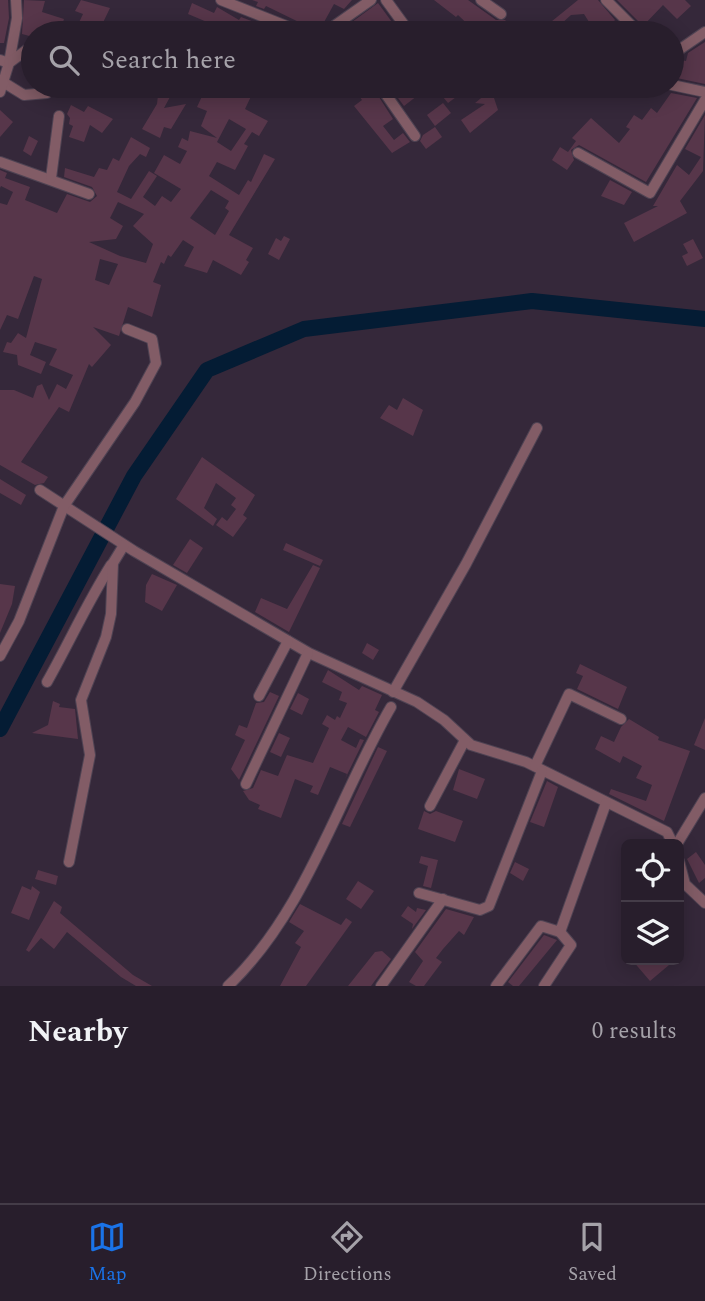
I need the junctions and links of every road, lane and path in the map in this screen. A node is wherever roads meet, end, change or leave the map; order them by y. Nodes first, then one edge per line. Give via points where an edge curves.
1 (16, 0) edge
2 (221, 0) edge
3 (371, 0) edge
4 (386, 0) edge
5 (481, 0) edge
6 (606, 0) edge
7 (501, 14) dead end
8 (274, 21) edge
9 (343, 21) edge
10 (401, 21) edge
11 (627, 21) edge
12 (705, 32) edge
13 (684, 46) edge
14 (21, 52) edge
15 (5, 62) edge
16 (2, 87) edge
17 (684, 88) edge
18 (705, 92) edge
19 (21, 94) edge
20 (388, 98) edge
21 (705, 100) edge
22 (59, 116) dead end
23 (415, 136) dead end
24 (578, 153) dead end
25 (0, 162) edge
26 (51, 178) junction
27 (89, 194) dead end
28 (127, 329) dead end
29 (537, 428) dead end
30 (40, 490) dead end
31 (64, 506) junction
32 (129, 548) junction
33 (113, 563) junction
34 (288, 641) junction
35 (308, 653) junction
36 (0, 656) edge
37 (47, 682) dead end
38 (393, 692) junction
39 (259, 696) dead end
40 (391, 707) dead end
41 (621, 719) dead end
42 (465, 740) junction
43 (538, 769) junction
44 (246, 784) dead end
45 (705, 798) edge
46 (606, 803) junction
47 (430, 806) dead end
48 (672, 839) edge
49 (678, 839) edge
50 (69, 862) dead end
51 (684, 880) edge
52 (419, 892) dead end
53 (703, 896) edge
54 (443, 899) junction
55 (560, 932) junction
56 (228, 986) edge
57 (381, 986) edge
58 (496, 986) edge
59 (544, 986) edge

1 - 15 street via 17,18
2 - 8 street
3 - 9 street
4 - 10 street
5 - 7 street
6 - 11 street
12 - 13 street
14 - 15 street
15 - 16 street
16 - 19 street
17 - 18 street
20 - 23 street
21 - 24 street via 650,193
22 - 26 street
25 - 26 street
26 - 27 street
28 - 31 street via 152,338 156,363
29 - 38 street
30 - 31 street
31 - 32 street
31 - 36 street via 19,621
32 - 33 street
32 - 34 street
33 - 37 street via 89,599
33 - 50 street via 106,638 80,700 90,755
34 - 35 street
34 - 39 street
35 - 38 street
35 - 44 street
38 - 42 street via 444,720
40 - 56 street via 275,928 248,967
41 - 43 street via 569,694
42 - 43 street
42 - 47 street
43 - 46 street
43 - 54 street via 489,906 480,910
45 - 49 street
46 - 48 street via 667,832
46 - 55 street
51 - 53 street
52 - 54 street
54 - 57 street
55 - 58 street via 541,926
55 - 59 street via 572,945

